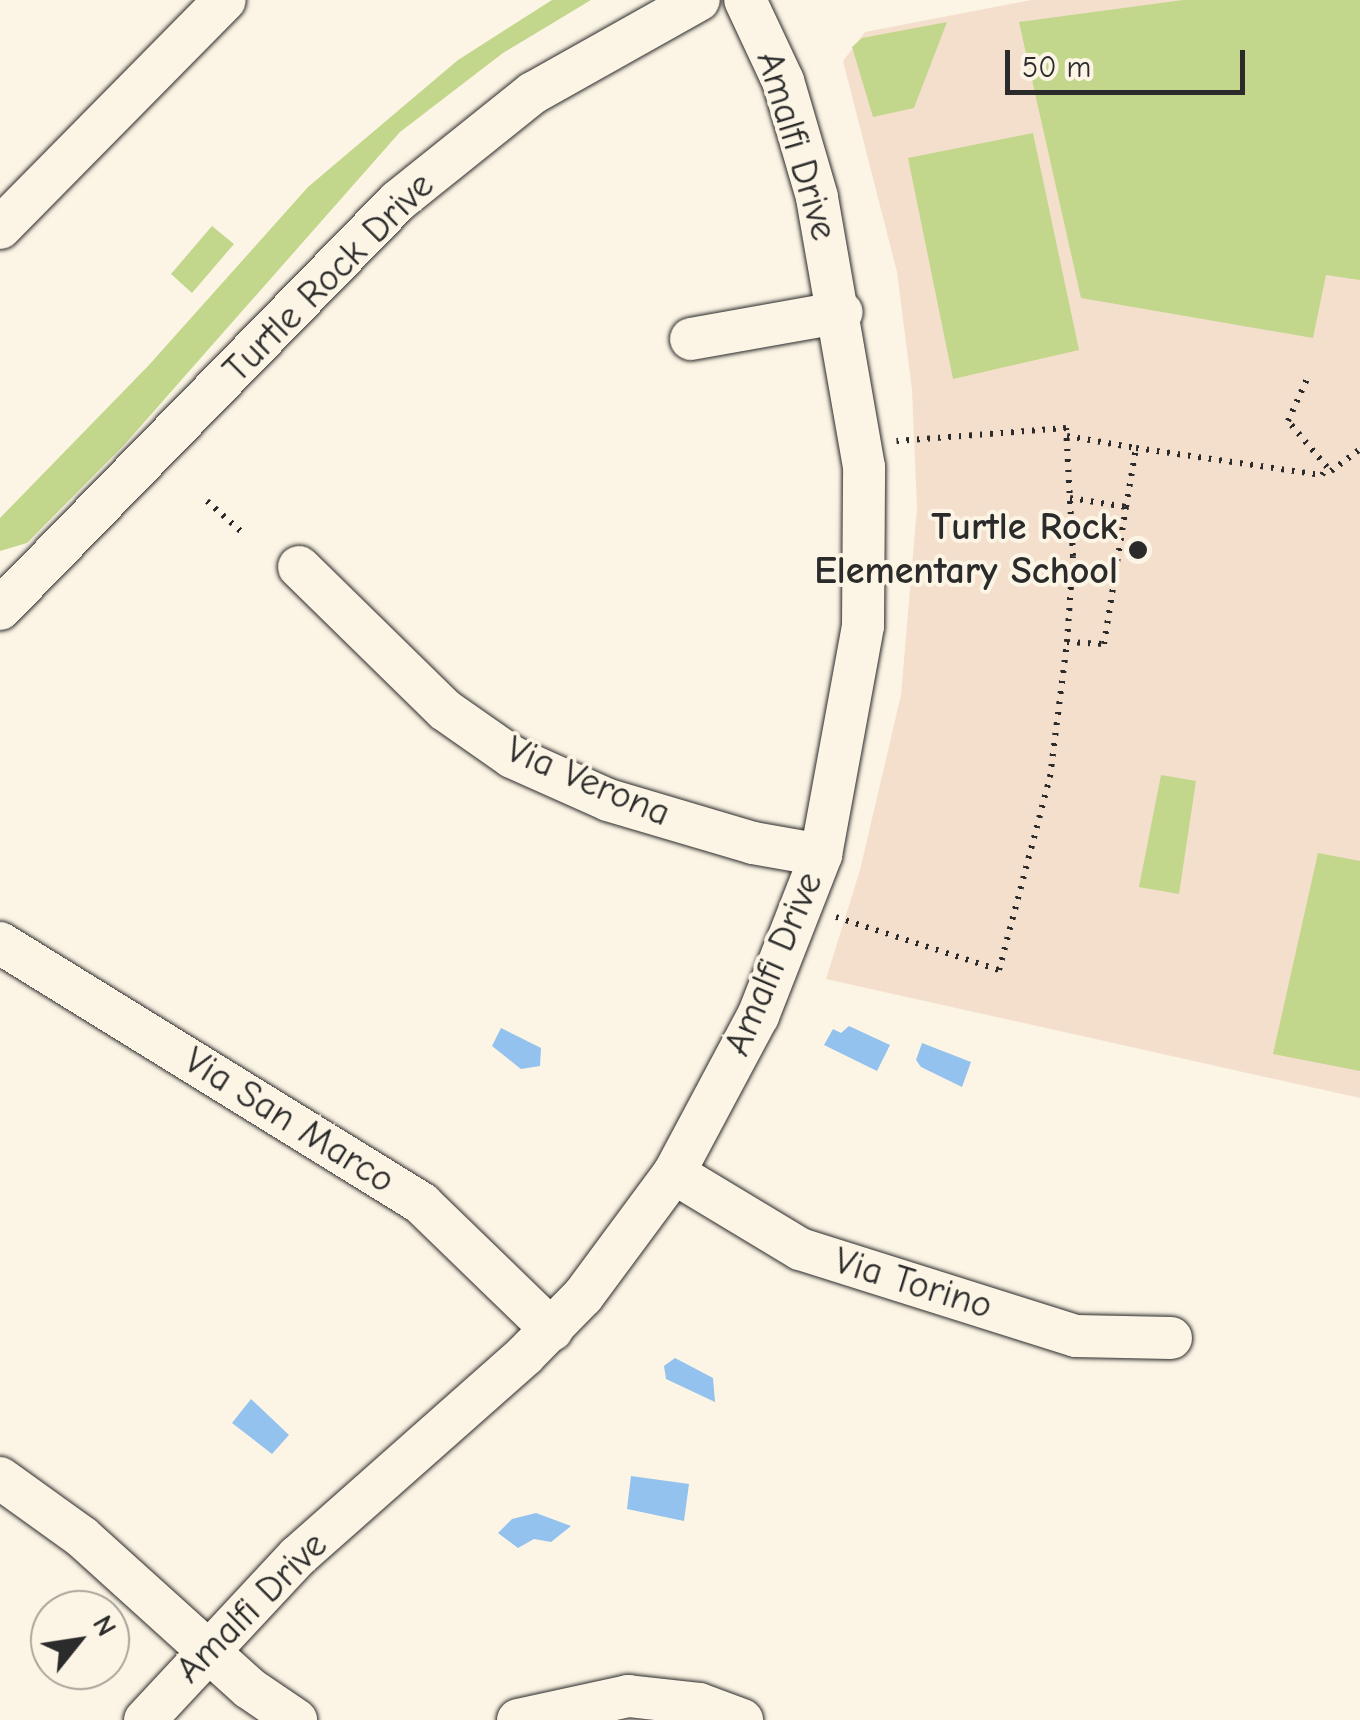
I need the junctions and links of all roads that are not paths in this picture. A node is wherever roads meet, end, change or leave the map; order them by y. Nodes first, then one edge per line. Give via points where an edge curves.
1 (225, 0) edge
2 (699, 0) edge
3 (745, 0) edge
4 (0, 228) edge
5 (842, 312) junction
6 (691, 339) dead end
7 (298, 567) dead end
8 (0, 610) edge
9 (821, 855) junction
10 (0, 943) edge
11 (674, 1173) junction
12 (552, 1330) junction
13 (1171, 1338) dead end
14 (0, 1478) edge
15 (205, 1650) junction
16 (145, 1720) edge
17 (296, 1720) edge
18 (518, 1720) edge
19 (742, 1720) edge

1 - 4 street
2 - 8 street, Turtle Rock Drive via 533,94 398,201
3 - 5 street, Amalfi Drive via 783,81
5 - 6 street
5 - 9 street, Amalfi Drive via 864,467 862,626
7 - 9 street, Via Verona via 445,710 512,757 608,800 752,843
9 - 11 street, Amalfi Drive via 758,1016
10 - 12 street, Via San Marco via 422,1204
11 - 12 street, Amalfi Drive
11 - 13 street, Via Torino via 800,1249 1076,1336
12 - 15 street, Amalfi Drive via 298,1556
14 - 15 street via 82,1537
15 - 16 street, Amalfi Drive
15 - 17 street
18 - 19 street via 628,1696 699,1704

